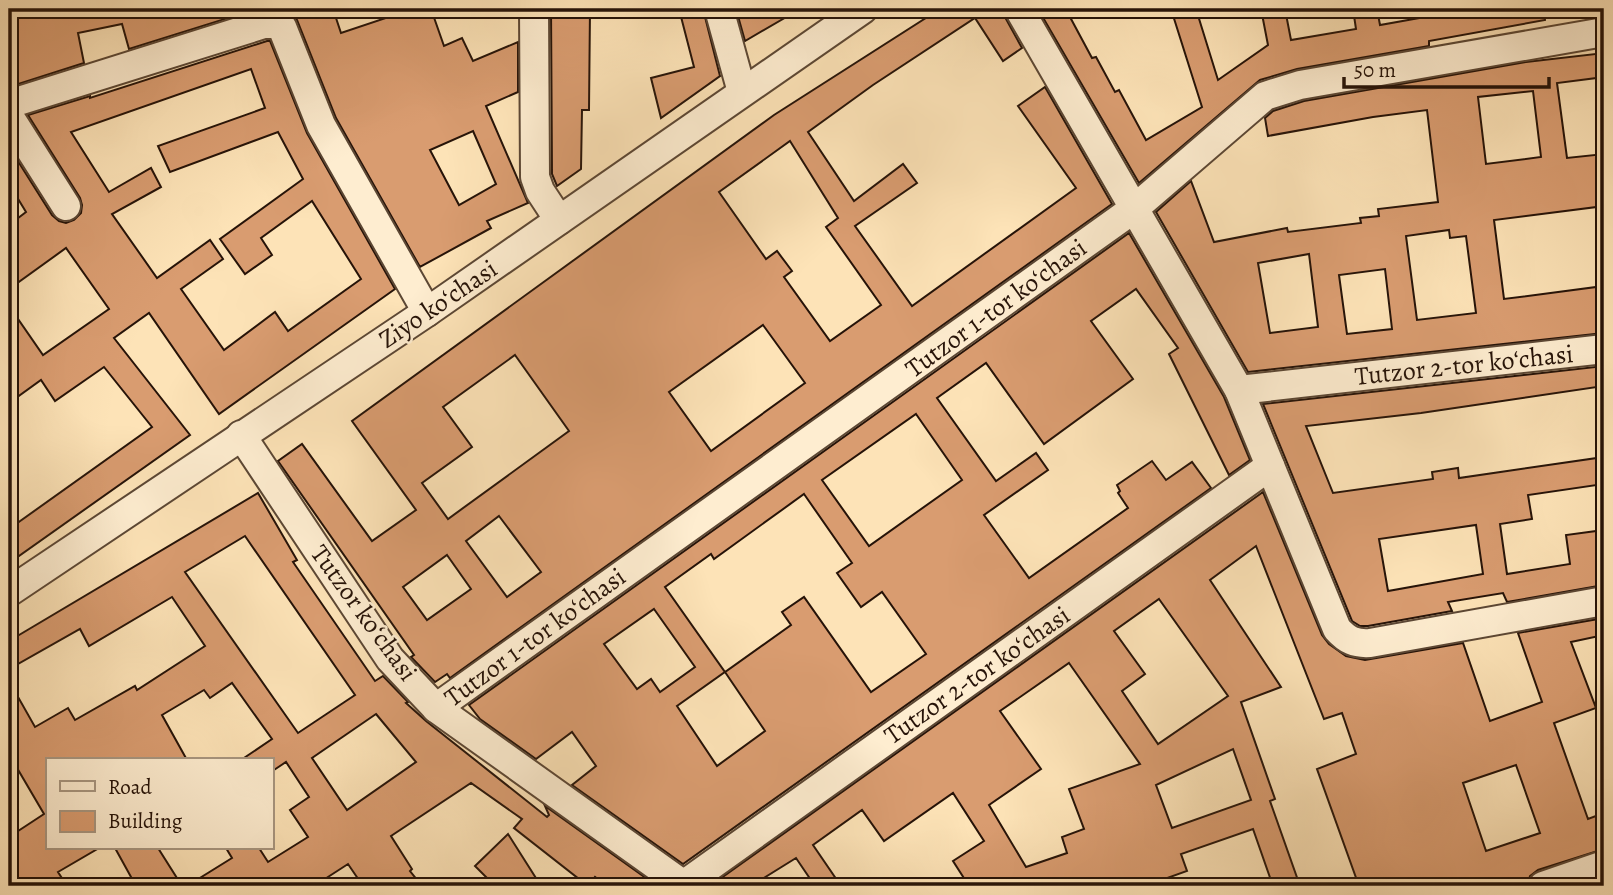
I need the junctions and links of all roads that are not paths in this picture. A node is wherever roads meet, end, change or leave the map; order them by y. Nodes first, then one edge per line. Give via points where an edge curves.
1 (534, 9) edge
2 (719, 9) edge
3 (863, 9) edge
4 (1019, 9) edge
5 (1604, 32) edge
6 (742, 92) junction
7 (9, 104) edge
8 (9, 116) edge
9 (66, 206) dead end
10 (1135, 208) junction
11 (559, 220) junction
12 (427, 312) junction
13 (1604, 349) edge
14 (1239, 390) junction
15 (241, 435) junction
16 (1270, 466) junction
17 (9, 593) edge
18 (1604, 601) edge
19 (436, 708) junction
20 (1604, 865) edge
21 (683, 885) edge
22 (1543, 886) edge

1 - 11 street via 535,177
2 - 6 street
3 - 6 street, Ziyo koʻchasi
4 - 10 street
5 - 10 street, Tutzor 1-tor koʻchasi via 1283,89 1265,96
6 - 11 street, Ziyo koʻchasi
7 - 12 street via 264,24 282,27 321,125
8 - 9 street
10 - 14 street
10 - 19 street, Tutzor 1-tor koʻchasi
11 - 12 street, Ziyo koʻchasi
12 - 15 street, Ziyo koʻchasi
13 - 14 street, Tutzor 2-tor koʻchasi
14 - 16 street
15 - 17 street, Ziyo koʻchasi
15 - 19 street, Tutzor koʻchasi via 390,659
16 - 18 street via 1337,629 1353,642 1370,643
16 - 21 street, Tutzor 2-tor koʻchasi
19 - 21 street, Tutzor koʻchasi
20 - 22 street

